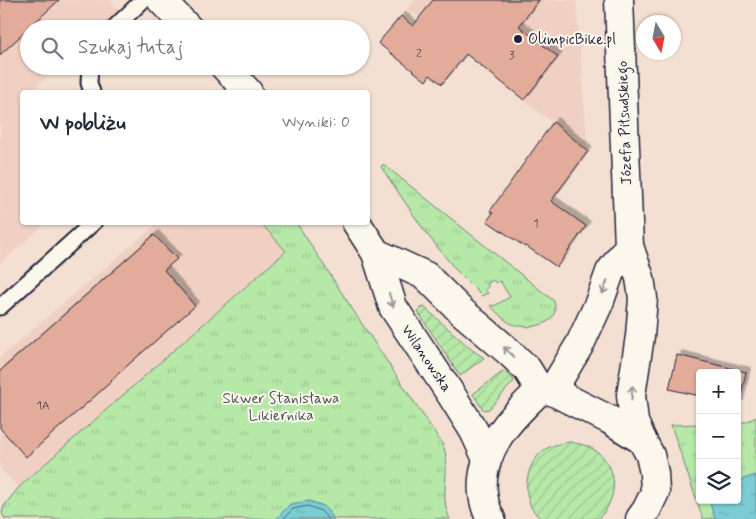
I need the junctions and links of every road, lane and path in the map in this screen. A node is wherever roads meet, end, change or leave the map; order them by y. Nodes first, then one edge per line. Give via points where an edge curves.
1 (143, 0) edge
2 (161, 0) edge
3 (619, 0) edge
4 (122, 20) edge
5 (180, 20) edge
6 (89, 75) edge
7 (231, 75) edge
8 (91, 90) edge
9 (242, 90) edge
10 (91, 225) edge
11 (358, 225) edge
12 (629, 246) junction
13 (376, 253) junction
14 (0, 307) edge
15 (546, 390) junction
16 (642, 440) junction
17 (487, 459) junction
18 (654, 492) junction
19 (491, 519) edge
20 (640, 519) edge
21 (659, 519) edge

1 - 4 lane
2 - 5 main road
3 - 12 main road, Józefa Piłsudskiego
6 - 8 lane
7 - 9 main road
10 - 14 lane
11 - 13 main road, Wilanowska
12 -> 15 main road via 610,272 580,344
16 -> 12 main road, Józefa Piłsudskiego via 634,422 631,395 643,298
15 -> 13 main road via 426,276
13 -> 17 main road, Wilanowska via 393,307 474,431
15 - 16 main road via 610,420
15 - 17 main road via 506,425
16 - 18 main road, Józefa Piłsudskiego via 650,455
17 - 19 main road via 482,484
18 - 20 main road
18 - 21 main road, Józefa Piłsudskiego

